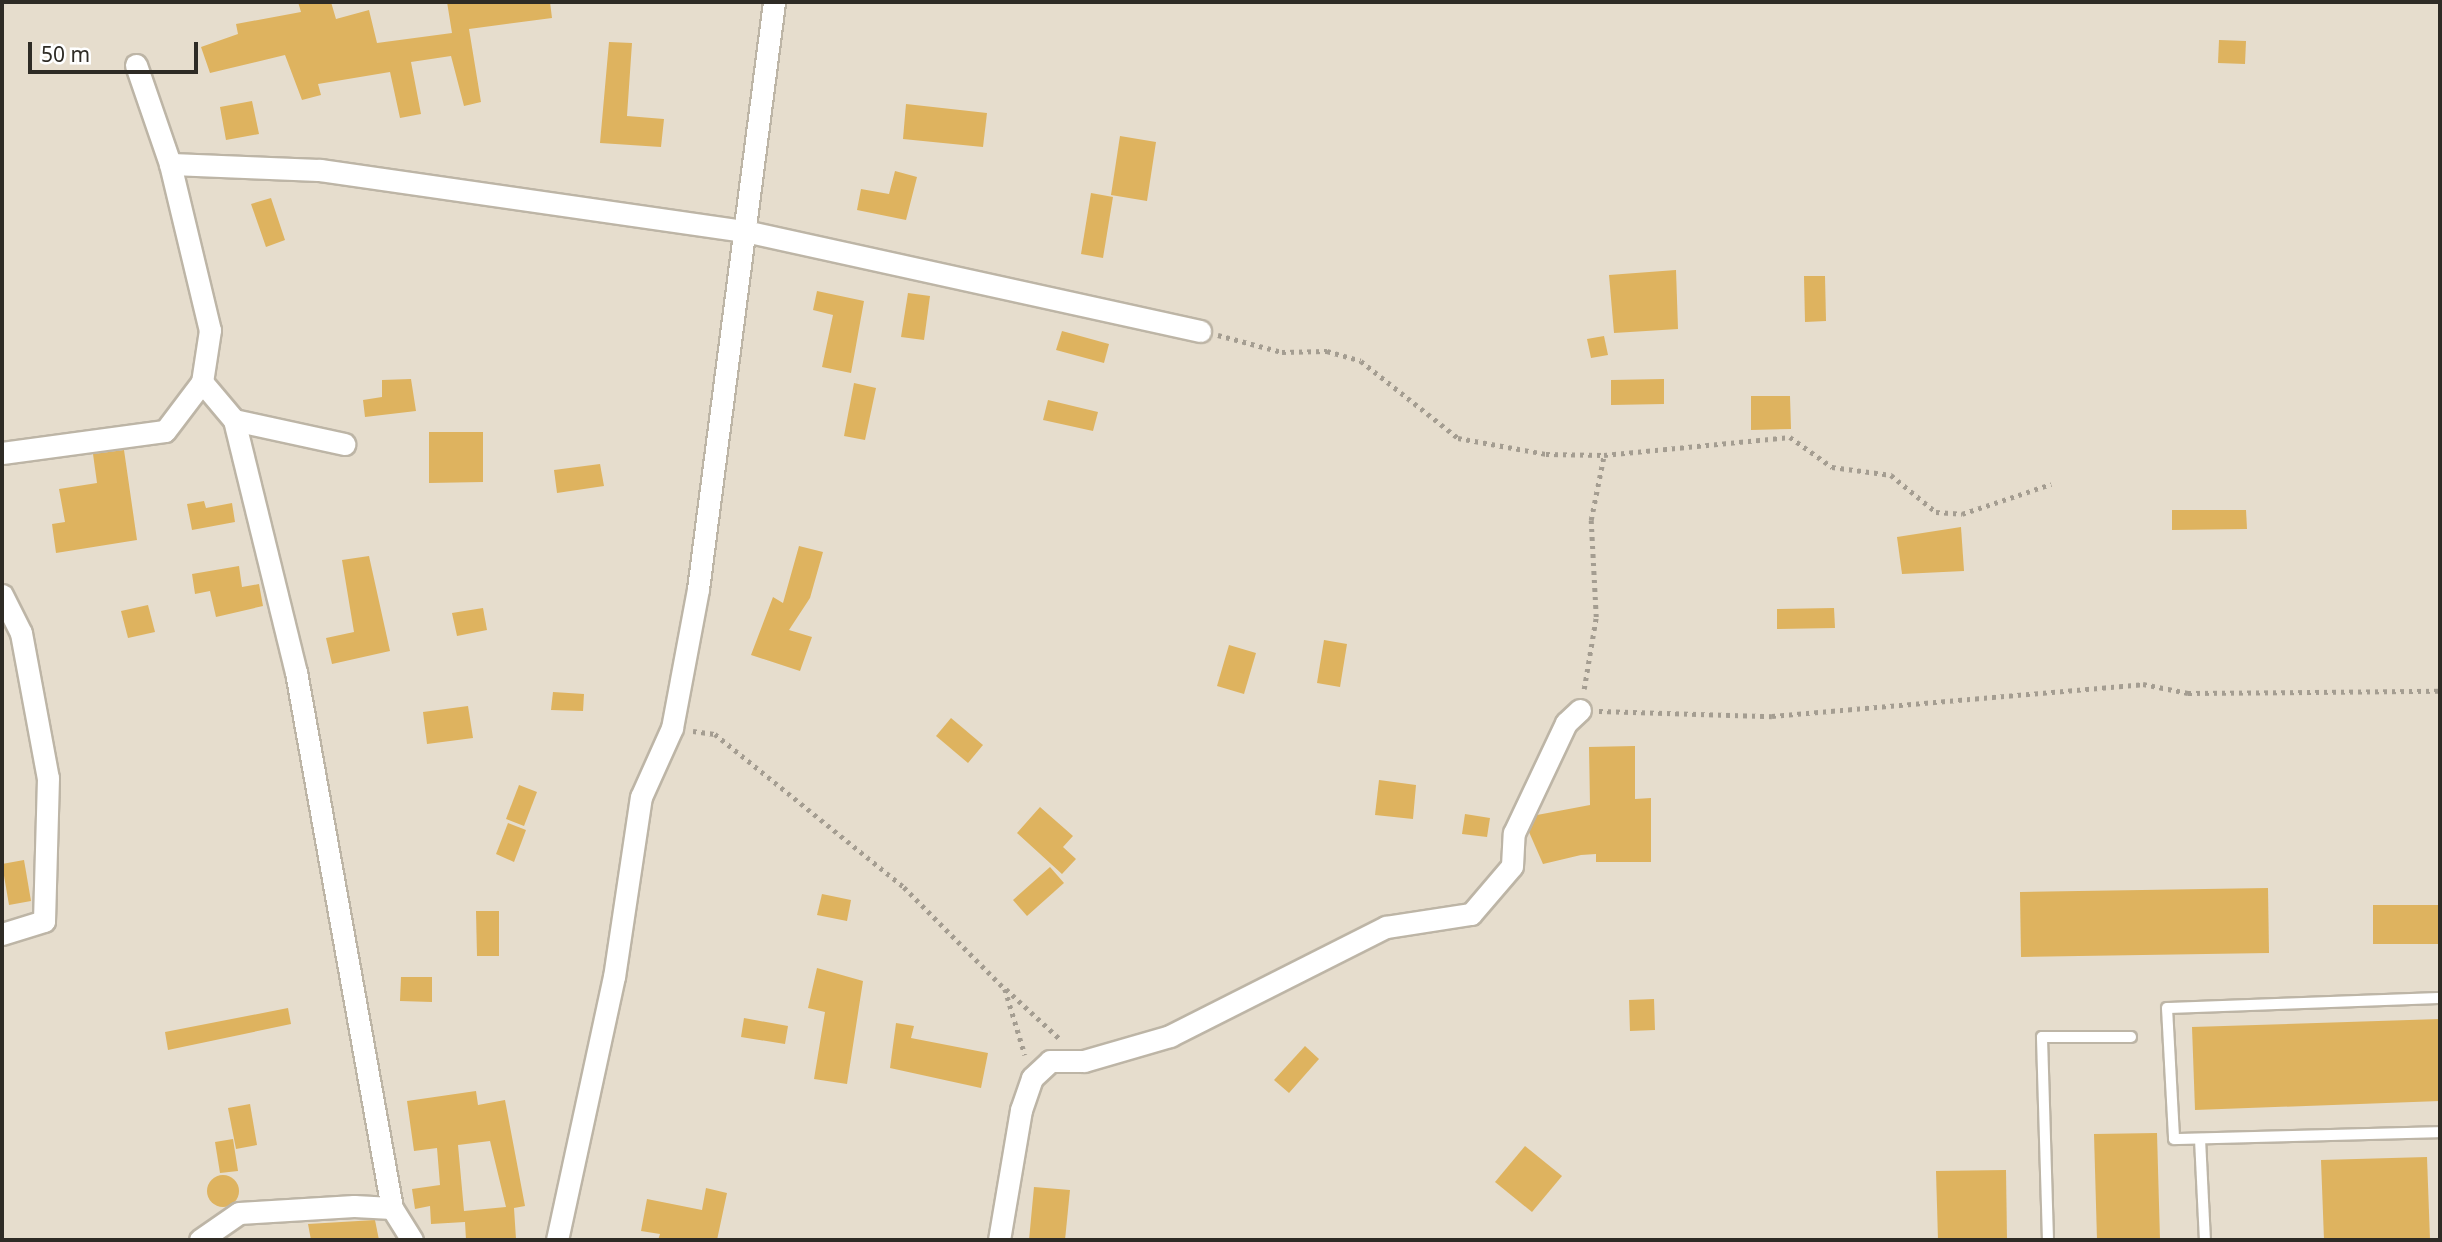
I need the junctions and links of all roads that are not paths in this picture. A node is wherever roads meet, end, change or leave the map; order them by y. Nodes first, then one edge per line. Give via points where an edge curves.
1 (774, 2) edge
2 (136, 65) dead end
3 (170, 164) junction
4 (745, 231) junction
5 (1200, 331) road end
6 (202, 382) junction
7 (234, 419) junction
8 (344, 444) dead end
9 (2, 453) edge
10 (2, 595) edge
11 (1580, 710) road end
12 (2, 934) edge
13 (2440, 998) edge
14 (2131, 1037) dead end
15 (2440, 1132) edge
16 (2200, 1139) junction
17 (391, 1208) junction
18 (200, 1240) edge
19 (412, 1240) edge
20 (556, 1240) edge
21 (999, 1240) edge
22 (2048, 1240) edge
23 (2205, 1240) edge

1 - 4 street
2 - 3 street
3 - 4 street via 320,170
3 - 6 street via 210,330
4 - 5 street
4 - 20 street via 698,589 671,728 641,797 614,977
6 - 7 street
6 - 9 street via 165,431
7 - 8 street
7 - 17 street via 296,672
10 - 12 street via 21,633 48,778 44,921
11 - 21 street via 1566,723 1514,833 1512,866 1471,914 1387,927 1170,1036 1084,1061 1050,1060 1032,1078
13 - 16 lane via 2167,1008 2174,1139
14 - 22 lane via 2042,1037
15 - 16 lane
16 - 23 lane
17 - 18 street via 239,1213
17 - 19 street

